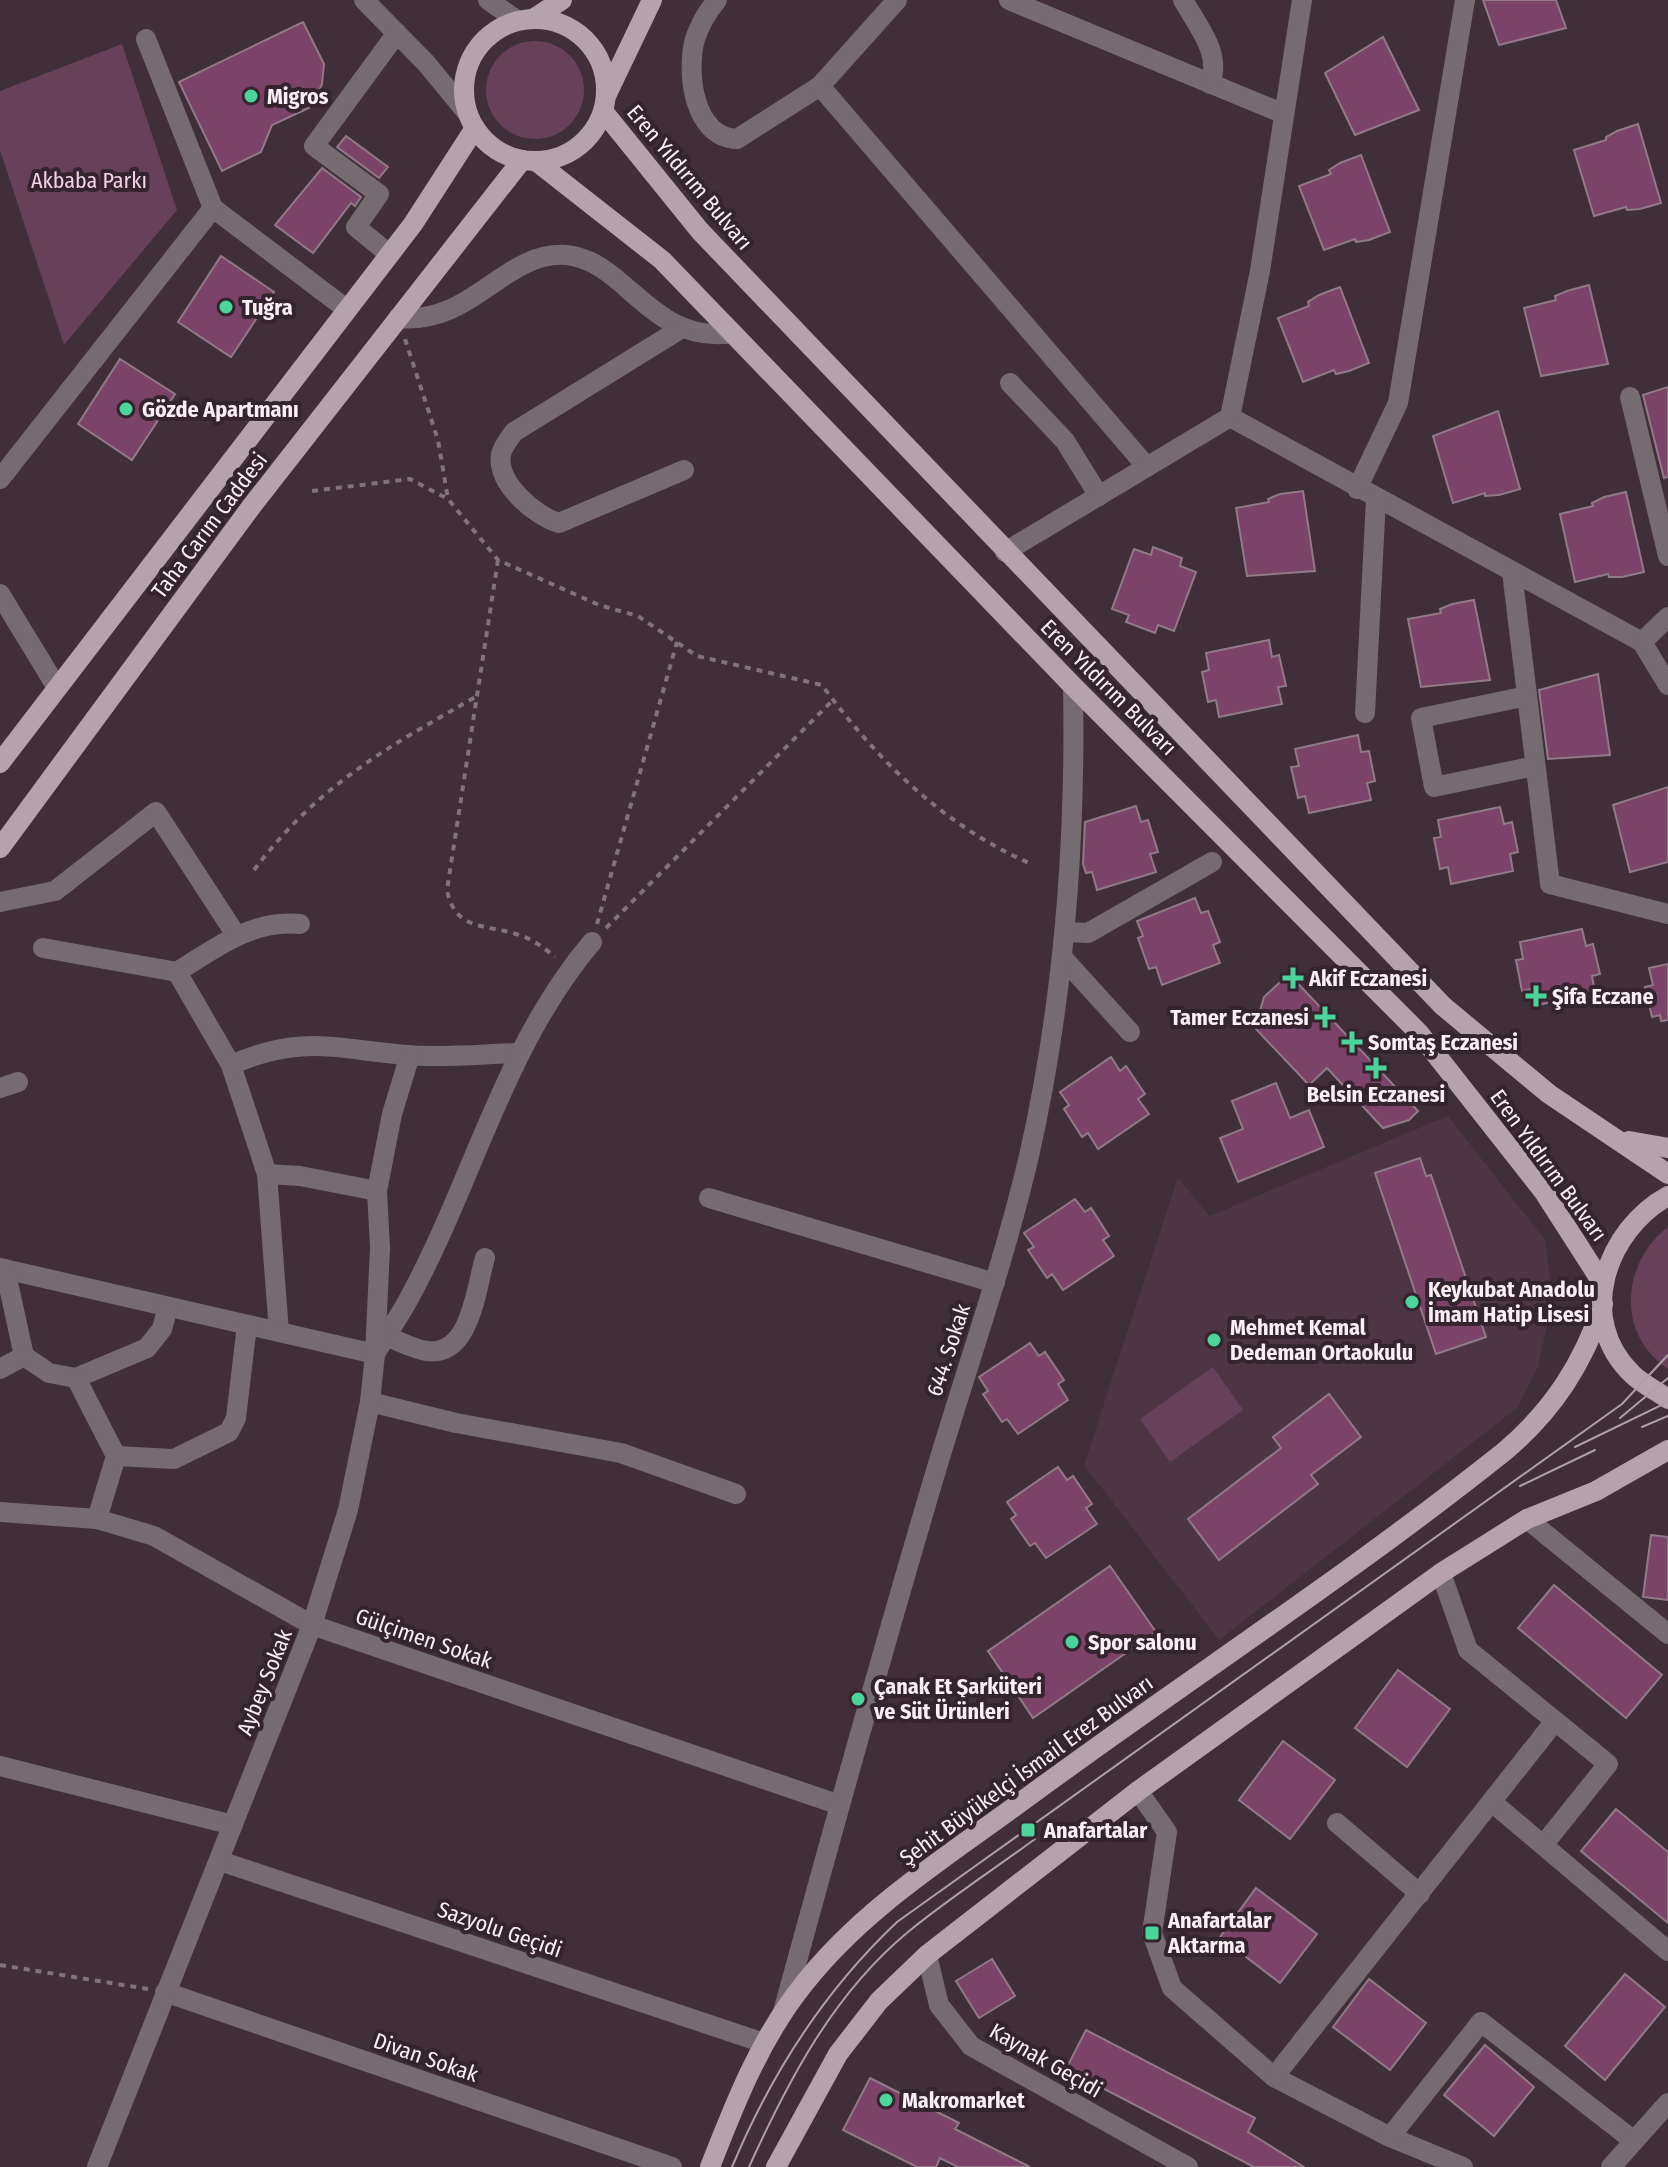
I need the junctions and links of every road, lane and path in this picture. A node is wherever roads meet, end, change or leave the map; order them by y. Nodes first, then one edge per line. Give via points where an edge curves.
1 (364, 0) edge
2 (488, 0) edge
3 (562, 0) edge
4 (652, 0) edge
5 (717, 0) edge
6 (897, 0) edge
7 (1009, 0) edge
8 (1183, 0) edge
9 (1302, 0) edge
10 (1465, 0) edge
11 (526, 20) junction
12 (397, 33) junction
13 (146, 39) dead end
14 (1210, 84) junction
15 (820, 86) junction
16 (605, 103) junction
17 (1284, 114) junction
18 (471, 121) junction
19 (530, 161) junction
20 (213, 208) junction
21 (389, 254) junction
22 (345, 308) junction
23 (398, 318) junction
24 (682, 328) junction
25 (732, 333) junction
26 (1010, 383) dead end
27 (1630, 397) dead end
28 (1230, 417) junction
29 (1147, 467) junction
30 (684, 470) dead end
31 (0, 479) edge
32 (312, 491) dead end
33 (1367, 494) junction
34 (1099, 496) junction
35 (448, 499) junction
36 (1005, 552) junction
37 (1668, 556) edge
38 (498, 560) junction
39 (1512, 572) junction
40 (0, 594) edge
41 (1668, 617) edge
42 (677, 642) junction
43 (1642, 642) junction
44 (1668, 685) edge
45 (56, 686) junction
46 (1073, 686) junction
47 (479, 695) junction
48 (1527, 696) junction
49 (833, 700) junction
50 (1365, 713) dead end
51 (0, 763) edge
52 (1535, 766) junction
53 (0, 848) edge
54 (1212, 862) dead end
55 (1029, 863) dead end
56 (254, 870) dead end
57 (0, 902) edge
58 (1668, 914) edge
59 (300, 924) dead end
60 (1065, 932) junction
61 (236, 935) junction
62 (592, 942) junction
63 (43, 948) dead end
64 (1062, 957) junction
65 (177, 972) junction
66 (567, 972) junction
67 (1130, 1032) dead end
68 (519, 1053) junction
69 (410, 1055) junction
70 (231, 1065) junction
71 (1615, 1138) junction
72 (1668, 1148) edge
73 (267, 1174) junction
74 (1668, 1174) edge
75 (377, 1191) junction
76 (1668, 1196) edge
77 (709, 1198) dead end
78 (485, 1258) dead end
79 (3, 1269) edge
80 (995, 1283) junction
81 (1603, 1294) junction
82 (168, 1307) junction
83 (247, 1325) junction
84 (279, 1332) junction
85 (380, 1345) junction
86 (24, 1356) junction
87 (0, 1369) edge
88 (76, 1378) junction
89 (1668, 1399) edge
90 (370, 1402) junction
91 (1668, 1450) edge
92 (116, 1456) junction
93 (736, 1494) dead end
94 (0, 1512) edge
95 (97, 1519) junction
96 (1527, 1519) junction
97 (1441, 1573) junction
98 (312, 1625) junction
99 (1668, 1634) edge
100 (1555, 1721) junction
101 (0, 1766) edge
102 (1138, 1791) junction
103 (1492, 1802) junction
104 (840, 1805) junction
105 (1337, 1823) dead end
106 (233, 1825) junction
107 (1544, 1844) junction
108 (220, 1861) junction
109 (1420, 1894) junction
110 (1668, 1951) edge
111 (927, 1955) junction
112 (0, 1965) edge
113 (165, 1992) junction
114 (782, 2014) junction
115 (764, 2043) junction
116 (1274, 2077) junction
117 (1668, 2103) edge
118 (1390, 2137) junction
119 (1634, 2141) junction
120 (97, 2167) edge
121 (672, 2167) edge
122 (710, 2167) edge
123 (776, 2167) edge
124 (1188, 2167) edge
125 (1463, 2167) edge
126 (1611, 2167) edge

1 - 12 street
2 - 11 street
3 - 11 main road
4 - 16 main road
5 - 15 street via 700,26 691,67 699,109 716,133 743,137
6 - 15 street
7 - 14 street
8 - 14 street via 1215,57
9 - 17 street
10 - 33 street via 1398,403
11 - 16 main road via 562,25 586,41 602,66
11 - 18 main road via 492,34 473,57 464,85
12 - 18 street
12 - 21 street via 314,146 379,194 356,227
13 - 20 street
14 - 17 street
15 - 29 street
16 - 19 main road via 589,137 578,147 566,155
16 - 36 main road, Eren Yıldırım Bulvarı via 700,231
17 - 28 street
18 - 19 main road via 495,149
18 - 21 main road, Taha Carım Caddesi via 413,224
19 - 23 main road, Taha Carım Caddesi
19 - 25 main road, Eren Yıldırım Bulvarı via 662,260
20 - 22 street
20 - 31 street
21 - 22 main road, Taha Carım Caddesi
22 - 45 main road, Taha Carım Caddesi
23 - 24 street via 443,315 509,273 562,255 588,260
23 - 35 path via 438,440
23 - 53 main road, Taha Carım Caddesi via 251,507
24 - 25 street
24 - 30 street via 514,432 501,455 502,467 522,499 559,523
25 - 46 main road, Eren Yıldırım Bulvarı
26 - 34 street via 1065,441
27 - 37 street
28 - 29 street
28 - 33 street
29 - 34 street
32 - 35 path via 410,479
33 - 39 street
33 - 50 street
34 - 36 street
35 - 38 path
36 - 71 main road, Eren Yıldırım Bulvarı via 1443,1006 1549,1094
38 - 42 path via 599,605 638,616
38 - 47 path
39 - 43 street
39 - 48 street
40 - 45 street
41 - 43 street
42 - 49 path via 697,656 822,685
42 - 62 path
43 - 44 street
45 - 51 main road, Taha Carım Caddesi
46 - 60 street, 644. Sokak via 1073,822
46 - 81 main road, Eren Yıldırım Bulvarı via 1419,1033 1534,1179
47 - 56 path via 348,773 296,819
47 - 66 path via 449,900 467,923 532,940
48 - 52 street
48 - 52 street via 1421,718 1434,787
49 - 55 path via 918,793 966,829
49 - 62 path
52 - 58 street via 1550,884
54 - 60 street via 1088,933
57 - 61 street via 55,891 156,812
59 - 61 street via 272,924
60 - 64 street, 644. Sokak
61 - 65 street
62 - 66 street
63 - 65 street
64 - 67 street
64 - 80 street, 644. Sokak via 1040,1103
65 - 70 street
66 - 68 street
68 - 69 street
68 - 85 street via 408,1300
69 - 70 street via 305,1044
69 - 75 street, Aybey Sokak
70 - 73 street
71 - 72 main road
71 - 74 main road, Eren Yıldırım Bulvarı
73 - 75 street
73 - 84 street
75 - 85 street, Aybey Sokak
76 - 81 main road, Şehit Büyükelçi İsmail Erez Bulvarı via 1625,1231 1611,1256
77 - 80 street
78 - 85 street via 465,1329 456,1342 426,1351
79 - 82 street
79 - 86 street
80 - 104 street, 644. Sokak
81 - 89 main road via 1611,1342 1621,1359
81 - 114 main road, Şehit Büyükelçi İsmail Erez Bulvarı via 1573,1375 1525,1434 1461,1486 889,1899 825,1959
82 - 83 street
82 - 88 street via 162,1329 147,1348
83 - 84 street
83 - 92 street via 236,1418 229,1432 174,1459
84 - 85 street
85 - 90 street, Aybey Sokak
86 - 87 street
86 - 88 street via 49,1373
88 - 92 street
90 - 93 street via 621,1453
90 - 98 street, Aybey Sokak via 348,1510
91 - 96 main road via 1596,1491
92 - 95 street
94 - 95 street, Gülçimen Sokak
95 - 98 street, Gülçimen Sokak via 154,1536
96 - 97 main road
96 - 99 street
97 - 100 street via 1468,1650
97 - 102 main road
98 - 104 street, Gülçimen Sokak
98 - 106 street, Aybey Sokak
100 - 103 street
100 - 107 street via 1608,1764
101 - 106 street
102 - 111 main road
102 - 116 street via 1167,1832 1152,1933 1172,1988
103 - 107 street
103 - 109 street
104 - 114 street, 644. Sokak
105 - 109 street
106 - 108 street, Aybey Sokak
107 - 110 street
108 - 113 street, Aybey Sokak
108 - 115 street, Sazyolu Geçidi
109 - 116 street
111 - 123 main road via 879,2001 838,2054
111 - 124 street, Kaynak Geçidi via 939,2005 971,2046
112 - 113 path
113 - 120 street, Aybey Sokak
113 - 121 street, Divan Sokak
114 - 115 main road, Şehit Büyükelçi İsmail Erez Bulvarı
115 - 122 main road, Şehit Büyükelçi İsmail Erez Bulvarı
116 - 118 street
117 - 119 street
118 - 119 street via 1481,2022
118 - 125 street
119 - 126 street

